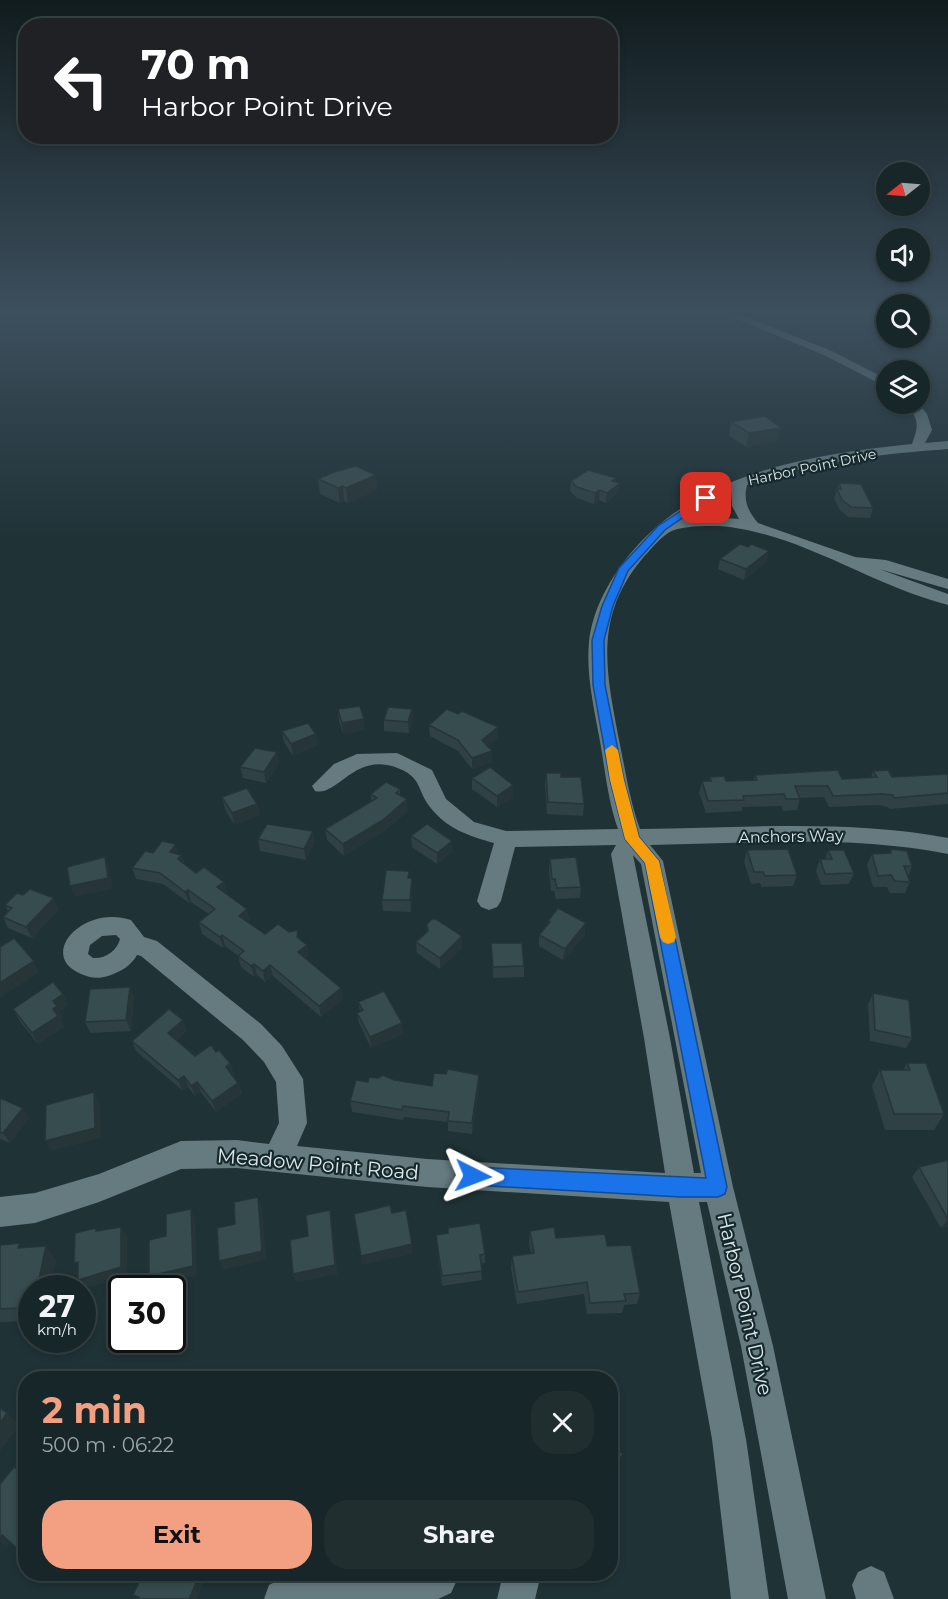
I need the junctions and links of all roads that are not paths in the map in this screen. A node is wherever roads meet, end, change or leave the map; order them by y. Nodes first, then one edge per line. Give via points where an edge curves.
1 (921, 414) edge
2 (948, 445) edge
3 (919, 447) junction
4 (741, 482) junction
5 (753, 527) junction
6 (662, 528) junction
7 (852, 561) junction
8 (948, 584) edge
9 (948, 600) edge
10 (322, 786) dead end
11 (506, 839) junction
12 (632, 839) junction
13 (948, 846) edge
14 (489, 901) dead end
15 (131, 944) dead end
16 (277, 1158) junction
17 (718, 1187) junction
18 (680, 1188) junction
19 (0, 1212) edge
20 (521, 1581) edge
21 (440, 1584) edge
22 (283, 1599) edge
23 (516, 1599) edge
24 (750, 1599) edge
25 (807, 1599) edge

1 - 3 street via 925,430
2 - 3 street, Harbor Point Drive
3 - 4 street, Harbor Point Drive via 802,466
4 - 5 street via 736,493 739,511
4 - 6 street, Harbor Point Drive via 706,498
5 - 6 street via 707,522
5 - 7 street
6 - 12 street, Harbor Point Drive via 623,570 598,640 599,685
7 - 8 street via 886,566
7 - 9 street via 878,575
10 - 11 street, Anchors Way via 341,769 364,759 397,760 425,775 438,803 466,827
11 - 12 street, Anchors Way
11 - 14 street
12 - 13 street, Anchors Way via 857,834
12 - 17 street, Harbor Point Drive via 652,861
12 - 18 street via 622,854 657,1038
15 - 16 street via 148,948 252,1032 273,1054 289,1079 293,1123
16 - 18 street, Meadow Point Road via 427,1173
16 - 19 street, Meadow Point Road via 181,1155 99,1188 35,1208
17 - 18 street, Meadow Point Road
17 - 25 street, Harbor Point Drive via 757,1346
18 - 24 street via 729,1439
20 - 23 street
21 - 22 street via 308,1585

